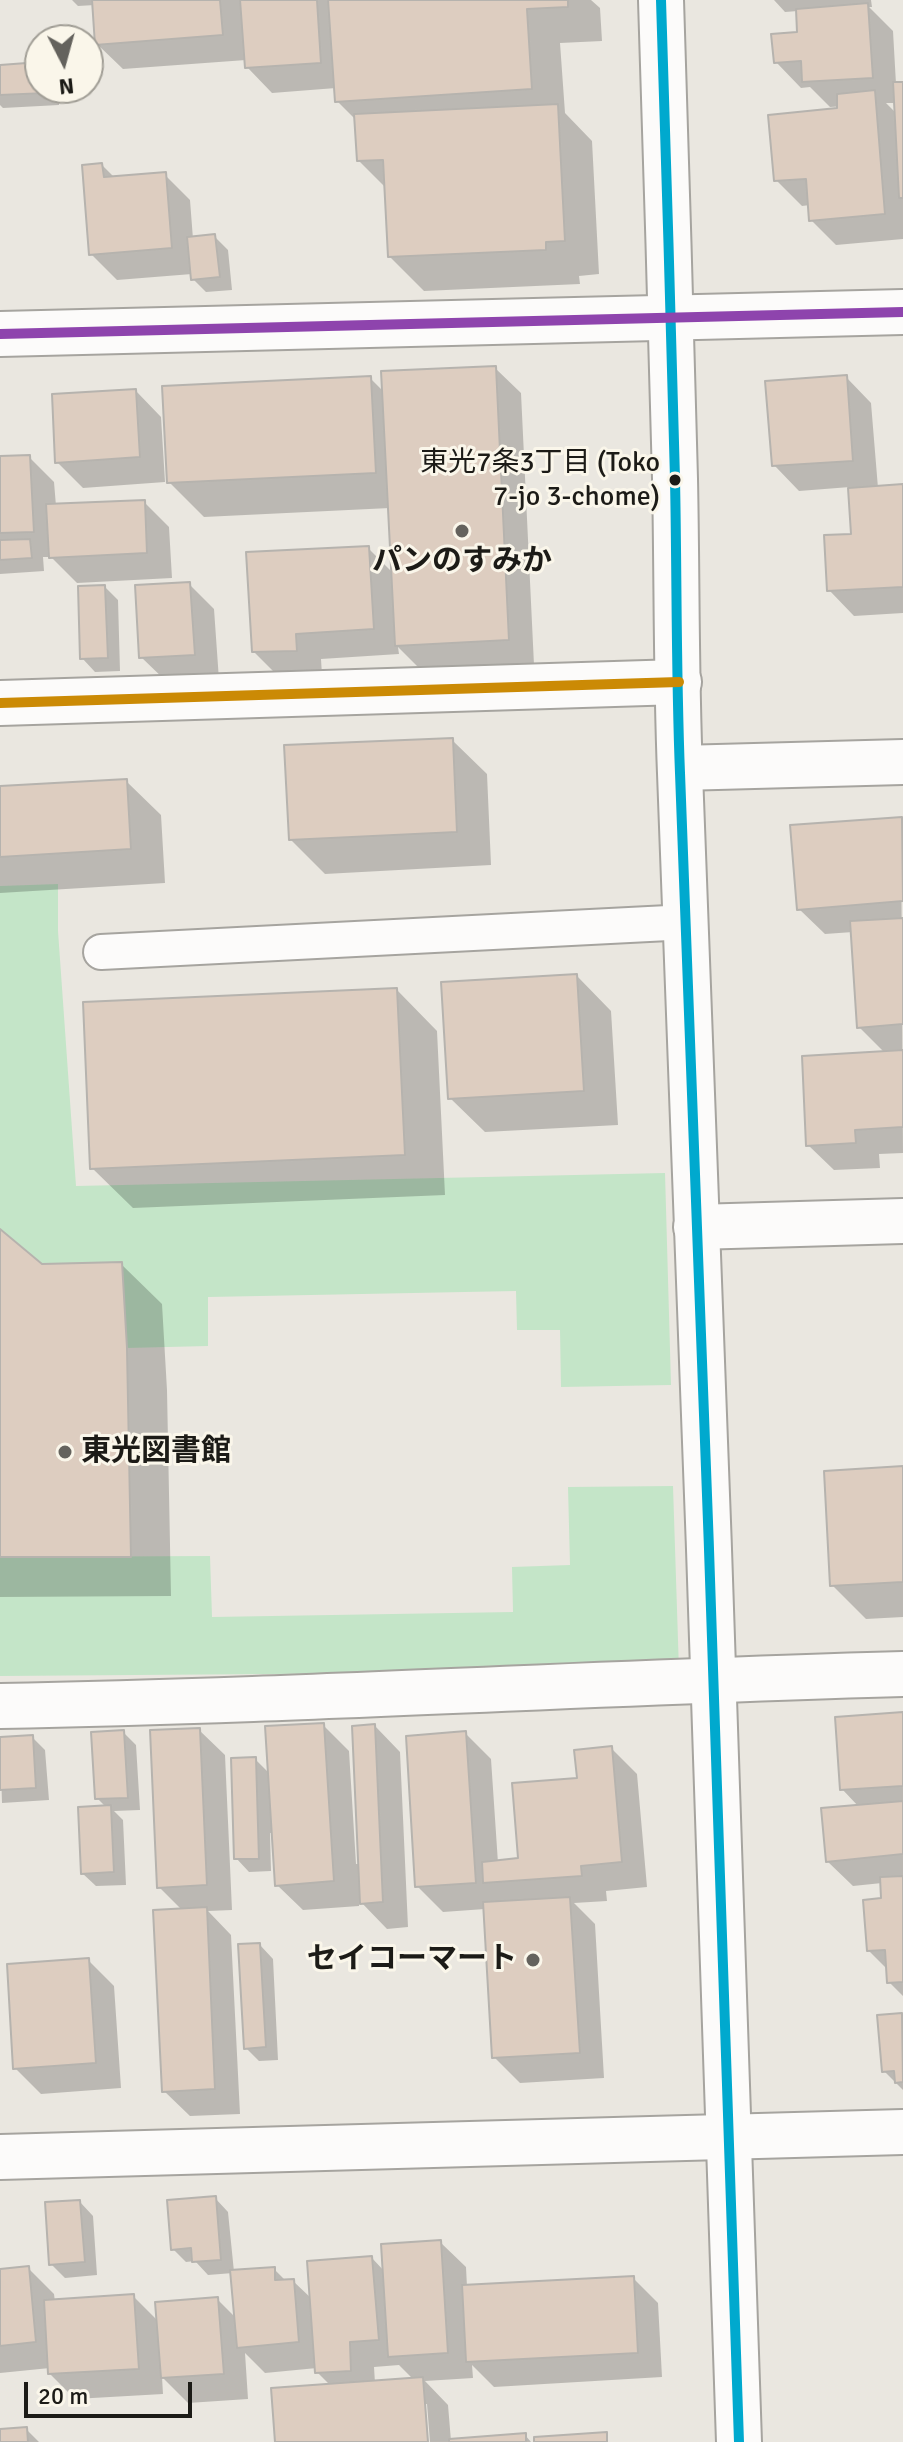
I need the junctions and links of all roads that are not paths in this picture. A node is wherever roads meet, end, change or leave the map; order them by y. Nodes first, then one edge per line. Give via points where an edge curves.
1 (661, 0) edge
2 (903, 312) edge
3 (671, 318) junction
4 (0, 334) edge
5 (679, 682) junction
6 (0, 703) edge
7 (903, 762) edge
8 (680, 768) junction
9 (688, 922) junction
10 (101, 952) dead end
11 (903, 1221) edge
12 (696, 1227) junction
13 (903, 1674) edge
14 (714, 1679) junction
15 (0, 1706) edge
16 (903, 2132) edge
17 (729, 2137) junction
18 (0, 2157) edge
19 (739, 2442) edge

1 - 3 street
2 - 3 street
3 - 4 street
3 - 5 street
5 - 6 street
5 - 8 street
7 - 8 street
8 - 9 street
9 - 10 lane
9 - 12 street
11 - 12 street
12 - 14 street
13 - 14 street
14 - 15 street
14 - 17 street
16 - 17 street
17 - 18 street
17 - 19 street

